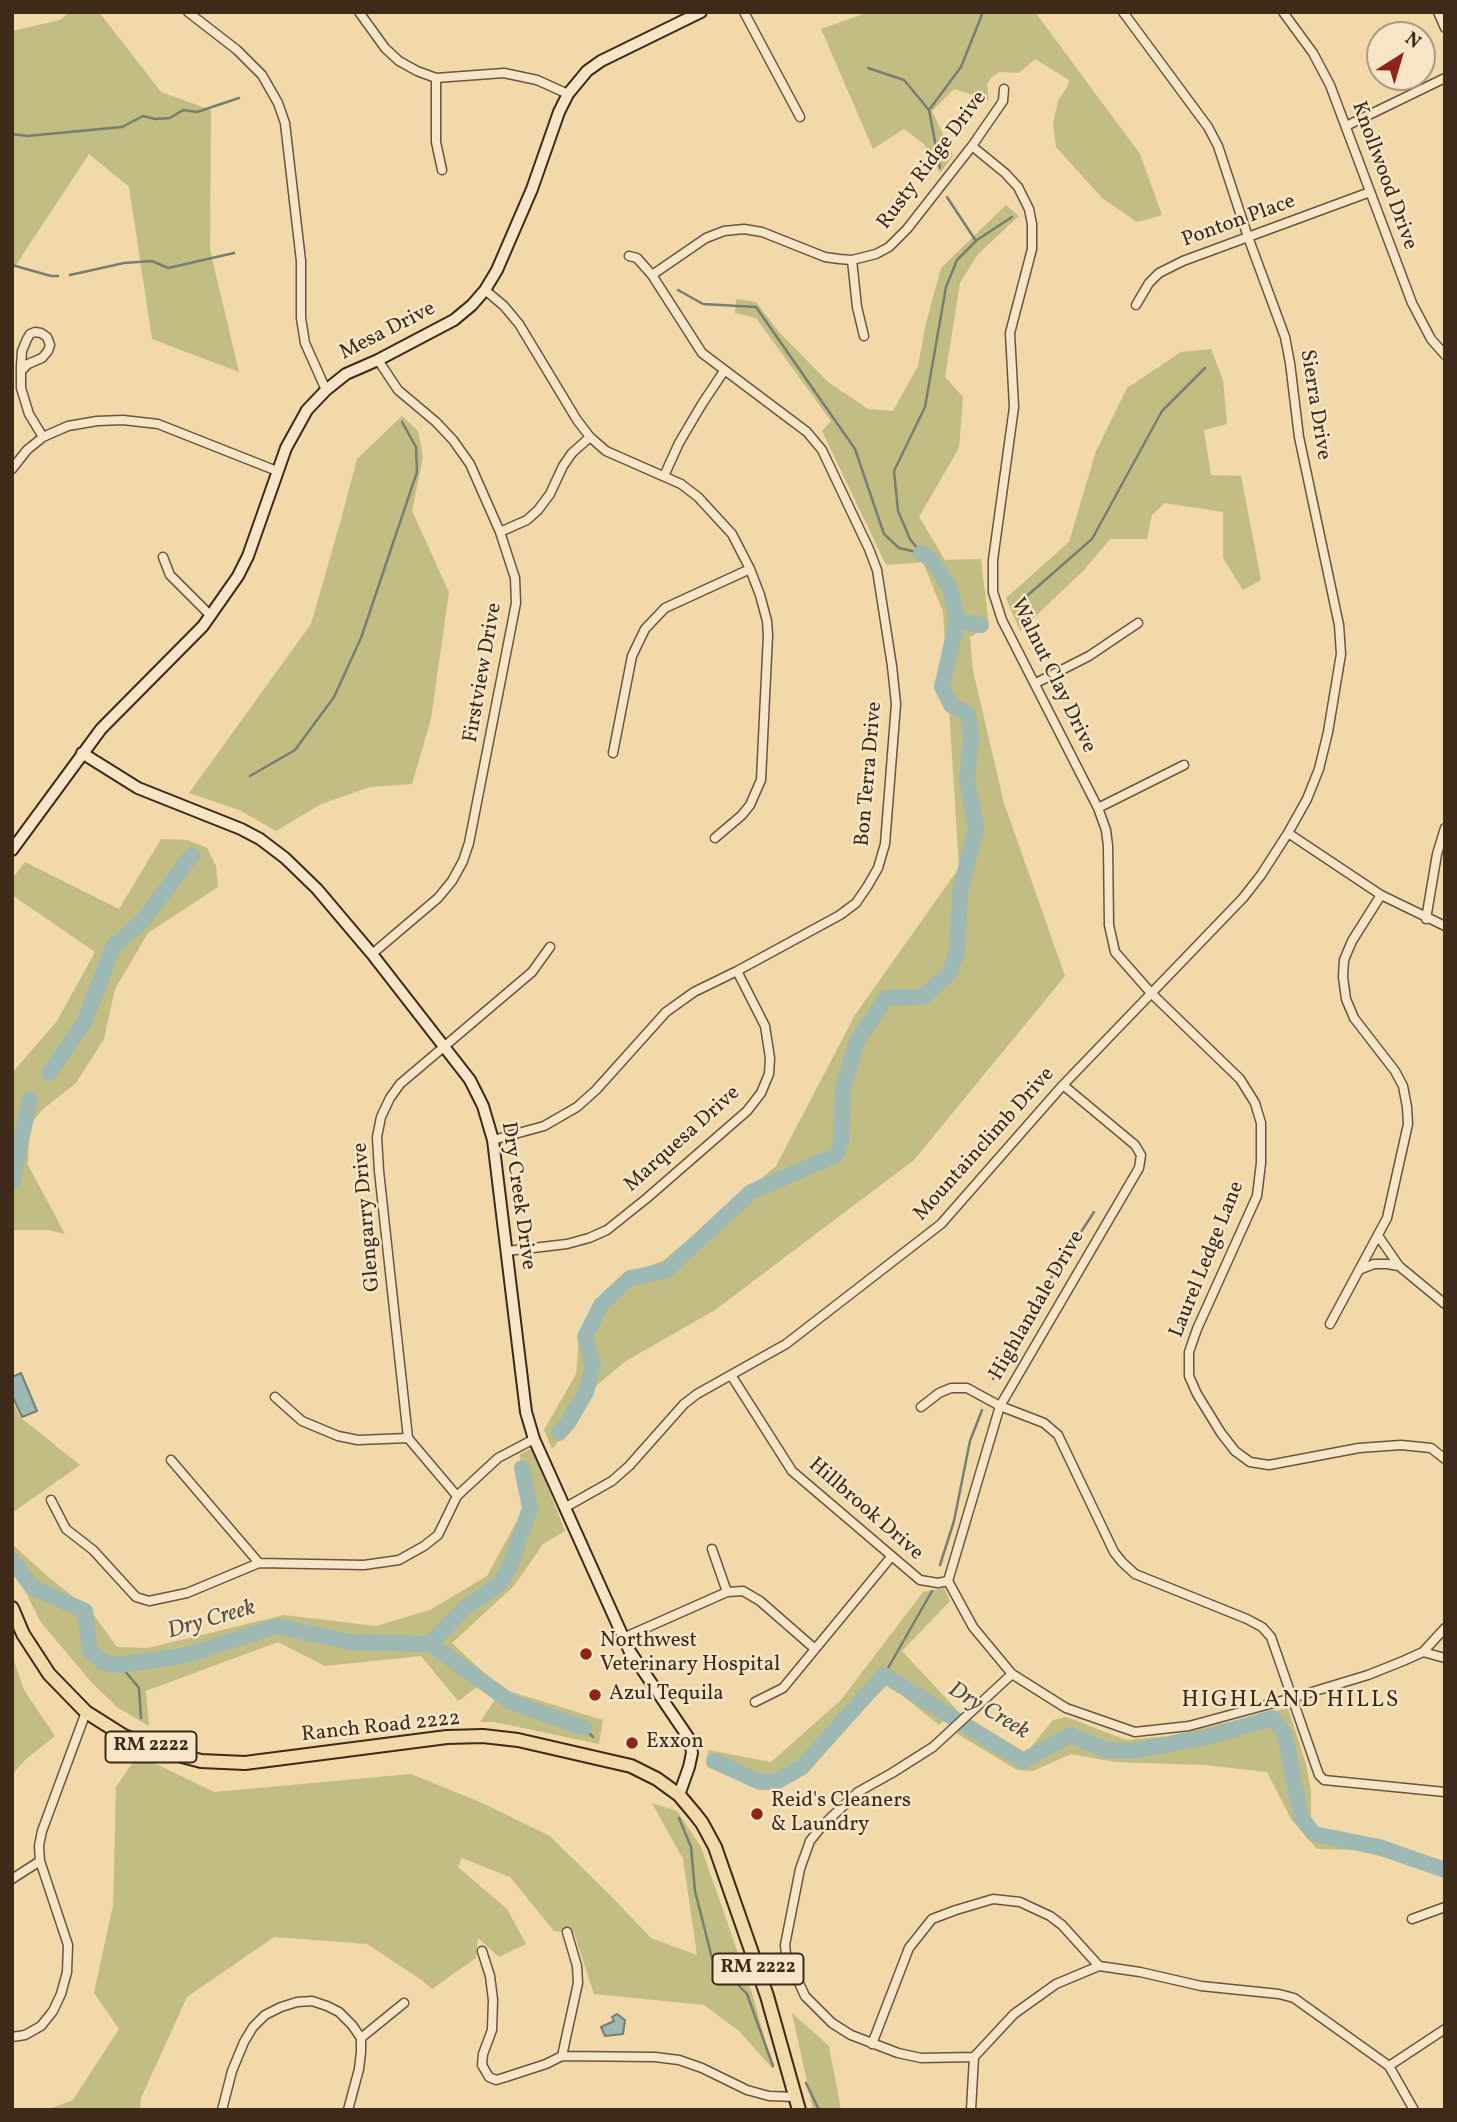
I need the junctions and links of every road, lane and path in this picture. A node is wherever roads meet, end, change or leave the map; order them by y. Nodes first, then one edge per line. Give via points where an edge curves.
1 (188, 12) edge
2 (359, 12) edge
3 (701, 12) edge
4 (744, 12) edge
5 (1123, 12) edge
6 (1283, 12) edge
7 (1438, 12) edge
8 (1445, 28) edge
9 (436, 78) junction
10 (1445, 78) edge
11 (1004, 89) dead end
12 (568, 94) junction
13 (800, 117) dead end
14 (1346, 126) junction
15 (972, 146) junction
16 (442, 170) dead end
17 (1370, 192) junction
18 (1248, 237) junction
19 (629, 256) dead end
20 (852, 260) junction
21 (652, 275) junction
22 (485, 290) junction
23 (1136, 305) dead end
24 (864, 336) dead end
25 (1445, 355) edge
26 (378, 360) junction
27 (21, 371) junction
28 (724, 371) junction
29 (326, 390) junction
30 (43, 437) junction
31 (590, 437) junction
32 (12, 469) edge
33 (277, 471) junction
34 (664, 476) junction
35 (500, 532) junction
36 (163, 557) dead end
37 (750, 569) junction
38 (211, 616) junction
39 (1138, 623) dead end
40 (1035, 683) junction
41 (82, 753) junction
42 (613, 753) dead end
43 (1184, 765) dead end
44 (1098, 807) junction
45 (1445, 828) edge
46 (1288, 833) junction
47 (715, 838) dead end
48 (12, 850) edge
49 (1381, 895) junction
50 (1426, 919) junction
51 (1445, 926) edge
52 (550, 947) dead end
53 (372, 954) junction
54 (737, 971) junction
55 (1151, 993) junction
56 (445, 1046) junction
57 (1063, 1085) junction
58 (1255, 1103) joint
59 (493, 1140) junction
60 (1379, 1237) junction
61 (507, 1251) junction
62 (1399, 1266) junction
63 (1359, 1270) junction
64 (1445, 1304) edge
65 (1330, 1324) dead end
66 (731, 1375) junction
67 (275, 1397) dead end
68 (1000, 1406) junction
69 (921, 1407) dead end
70 (408, 1438) junction
71 (534, 1439) junction
72 (1445, 1459) edge
73 (171, 1460) dead end
74 (457, 1496) junction
75 (51, 1500) dead end
76 (566, 1507) junction
77 (712, 1549) dead end
78 (891, 1557) junction
79 (259, 1563) junction
80 (948, 1581) junction
81 (727, 1592) junction
82 (12, 1608) edge
83 (1445, 1628) edge
84 (623, 1637) junction
85 (815, 1649) junction
86 (1423, 1653) junction
87 (1445, 1658) edge
88 (1013, 1674) junction
89 (1292, 1698) junction
90 (755, 1702) dead end
91 (86, 1712) junction
92 (1445, 1792) edge
93 (679, 1796) junction
94 (40, 1861) junction
95 (12, 1879) edge
96 (1445, 1907) edge
97 (1412, 1919) dead end
98 (567, 1932) dead end
99 (482, 1951) dead end
100 (1099, 1966) junction
101 (404, 2003) dead end
102 (1445, 2029) edge
103 (12, 2037) edge
104 (360, 2038) junction
105 (872, 2044) junction
106 (562, 2056) junction
107 (974, 2057) junction
108 (1389, 2066) junction
109 (798, 2104) edge
110 (222, 2110) edge
111 (348, 2110) edge
112 (971, 2110) edge
113 (1414, 2110) edge

1 - 29 street via 262,75 282,113 301,261 301,318 305,343
2 - 9 street via 398,61
3 - 12 street, Mesa Drive via 601,61
4 - 13 street
5 - 18 street, Sierra Drive via 1208,127
6 - 14 street, Knollwood Drive via 1314,53
7 - 8 street
9 - 12 street via 504,73 537,80
9 - 16 street via 436,142
10 - 14 street
11 - 15 street, Rusty Ridge Drive via 1003,101
12 - 22 street, Mesa Drive via 527,200
14 - 17 street, Knollwood Drive
15 - 20 street, Rusty Ridge Drive via 889,247
15 - 40 street, Walnut Clay Drive via 1018,187 1032,224 1032,249 1010,333 1014,407 992,576 1002,620
17 - 18 street, Ponton Place
17 - 25 street, Knollwood Drive via 1412,303
18 - 23 street, Ponton Place via 1159,273
18 - 46 street, Sierra Drive via 1285,337 1299,437 1336,607 1341,654 1319,769
19 - 21 street, Bon Terra Drive via 637,258
20 - 21 street, Rusty Ridge Drive via 825,257 744,229 706,238
20 - 24 street
21 - 28 street, Bon Terra Drive via 702,353
22 - 26 street, Mesa Drive via 454,320
22 - 31 street via 519,324
26 - 29 street, Mesa Drive via 346,374
26 - 35 street, Firstview Drive via 398,390 453,440 470,464
27 - 27 street via 27,339 41,333 47,337 48,351
27 - 30 street via 29,414
28 - 34 street
28 - 54 street, Bon Terra Drive via 807,432 833,470 877,570 896,704 885,844 867,887 840,915
29 - 33 street, Mesa Drive via 296,426
30 - 32 street
30 - 33 street via 97,421 158,424
31 - 34 street via 606,451
31 - 35 street via 572,453 538,510
33 - 38 street, Mesa Drive via 243,567
34 - 37 street via 712,510 732,534
35 - 53 street, Firstview Drive via 514,579 515,617 469,843 452,881 438,898
36 - 38 street via 170,575
37 - 42 street via 665,608 652,619 632,656
37 - 47 street via 768,635 763,768 750,804
38 - 41 street, Mesa Drive
39 - 40 street via 1089,656
40 - 44 street, Walnut Clay Drive
41 - 48 street, Mesa Drive
41 - 53 street, Dry Creek Drive via 138,788 260,839 317,889
43 - 44 street
44 - 55 street, Walnut Clay Drive via 1108,846 1111,940 1115,952
45 - 50 street
46 - 49 street
46 - 55 street, Mountainclimb Drive via 1243,898
49 - 50 street
49 - 60 street via 1352,941 1343,976 1354,1017 1395,1071 1408,1107 1408,1124
50 - 51 street
52 - 56 street, Glengarry Drive via 532,972
53 - 56 street, Dry Creek Drive
54 - 59 street, Bon Terra Drive via 666,1012 578,1107 544,1126
54 - 61 street, Marquesa Drive via 765,1026 770,1058 761,1093 747,1111 607,1230 567,1244
55 - 57 street, Mountainclimb Drive
55 - 58 street, Walnut Clay Drive via 1227,1065
56 - 59 street, Dry Creek Drive via 470,1080
56 - 70 street, Glengarry Drive via 390,1098 377,1137
57 - 66 street, Mountainclimb Drive via 941,1224 786,1344
57 - 68 street, Highlandale Drive via 1135,1145 1141,1155 1139,1168
58 - 72 street, Laurel Ledge Lane via 1261,1123 1257,1196 1189,1352 1189,1376 1197,1394 1235,1451 1250,1462 1269,1465 1359,1448 1401,1446 1431,1448
59 - 61 street, Dry Creek Drive
60 - 62 street
60 - 63 street
61 - 71 street, Dry Creek Drive via 523,1396
62 - 63 street via 1374,1264
62 - 64 street
63 - 65 street
66 - 76 street, Mountainclimb Drive via 684,1404 612,1481
66 - 78 street, Hillbrook Drive via 792,1471
67 - 70 street via 302,1421 338,1436
68 - 69 street via 967,1388 951,1388
68 - 80 street, Highlandale Drive
68 - 89 street via 1044,1423 1058,1435 1114,1552 1135,1574 1262,1627 1271,1637
70 - 74 street
71 - 74 street via 498,1458
71 - 76 street, Dry Creek Drive
73 - 79 street
74 - 79 street via 438,1535 399,1560 364,1565
75 - 79 street via 66,1528 93,1549 136,1598 149,1601 187,1593
76 - 84 street, Dry Creek Drive
77 - 81 street
78 - 80 street, Hillbrook Drive via 920,1580
78 - 85 street
80 - 88 street via 974,1627
81 - 84 street
81 - 85 street via 743,1591 760,1601
82 - 91 main road, Ranch Road 2222 / RM 2222 via 49,1674
83 - 86 street
84 - 93 street, Dry Creek Drive via 690,1741 690,1767
85 - 90 street via 783,1688
86 - 87 street
86 - 89 street
88 - 89 street via 1066,1707 1135,1731 1189,1726
88 - 105 street via 933,1747 858,1791 810,1841 800,1869 786,1954 805,1996 818,2011
89 - 92 street via 1324,1780
91 - 93 main road, Ranch Road 2222 / RM 2222 via 124,1736 201,1761 245,1763 447,1737 518,1740 631,1766
91 - 94 street via 42,1831
93 - 109 main road, Ranch Road 2222 / RM 2222 via 715,1847 767,1996
94 - 95 street
94 - 103 street via 68,1945 67,1972 57,2003 41,2026
96 - 97 street
98 - 106 street via 578,1983
99 - 106 street via 494,2014 483,2054 484,2071 496,2080
100 - 105 street via 1062,1925 1020,1902 993,1899 956,1910 932,1919 909,1948
100 - 107 street via 1056,1983 1014,2014
100 - 108 street via 1294,1998
101 - 104 street
102 - 108 street
104 - 110 street via 339,2012 312,2001 265,2015 244,2042
104 - 111 street via 362,2052
105 - 107 street via 921,2058
106 - 109 street via 679,2060 747,2090
107 - 112 street
108 - 113 street

